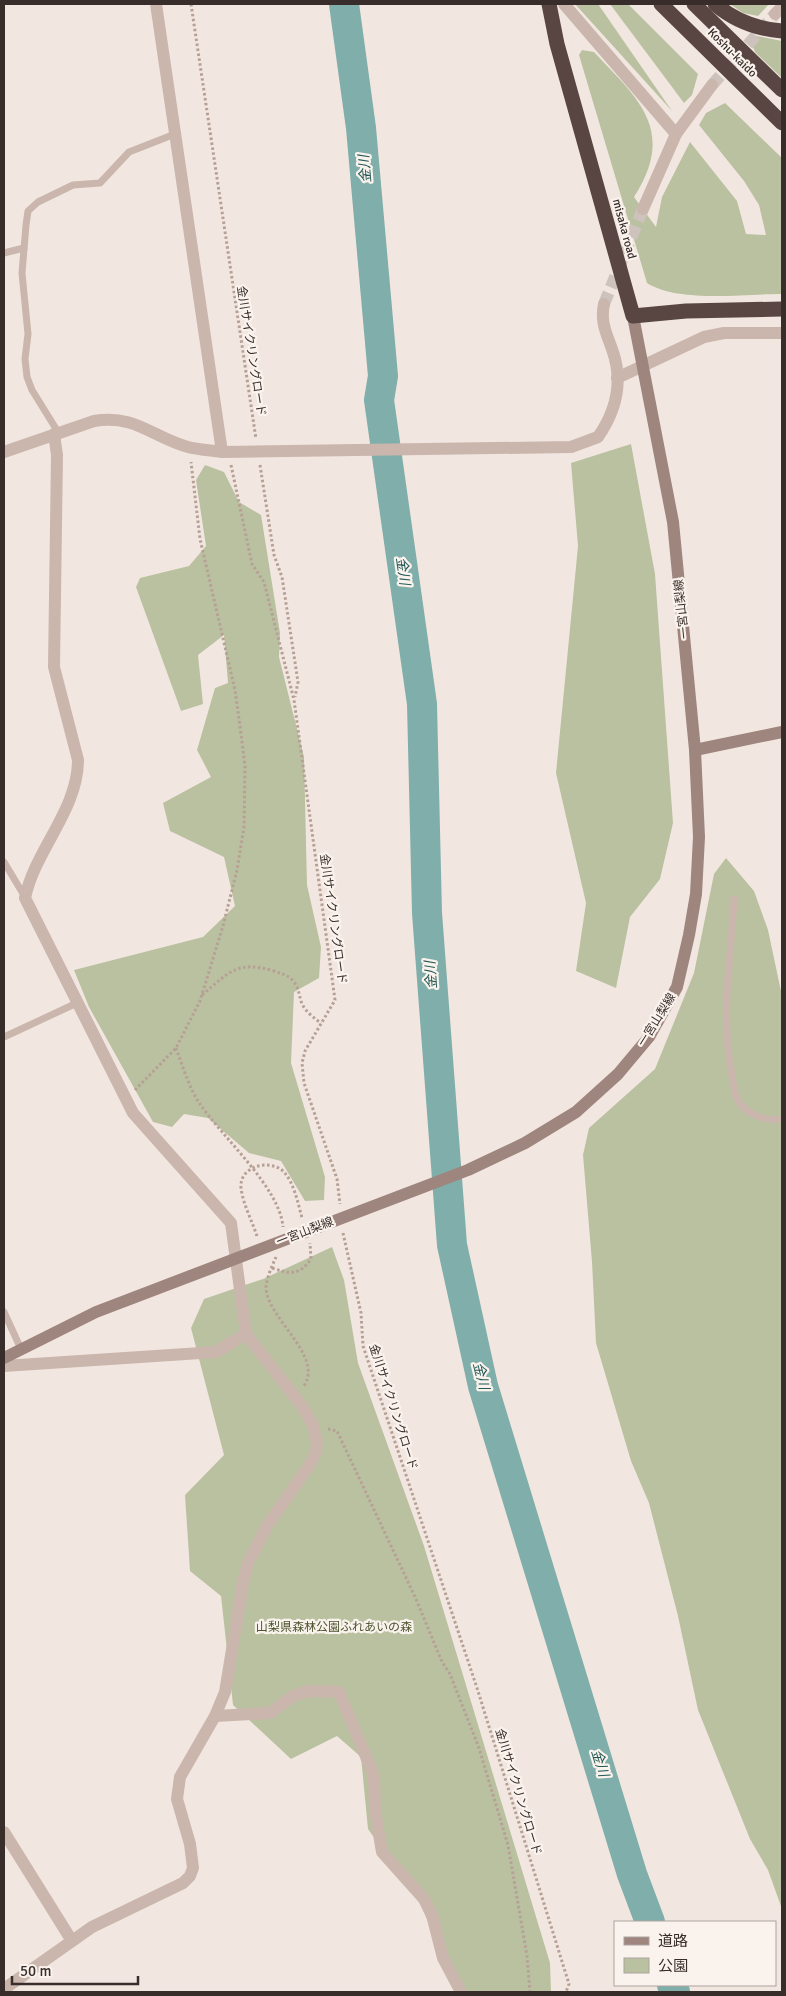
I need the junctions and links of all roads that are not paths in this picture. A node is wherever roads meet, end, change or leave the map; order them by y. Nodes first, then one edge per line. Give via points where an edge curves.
1 (156, 4) edge
2 (549, 4) edge
3 (564, 4) edge
4 (661, 4) edge
5 (694, 4) edge
6 (715, 4) edge
7 (782, 31) edge
8 (712, 85) tunnel mouth
9 (782, 90) edge
10 (769, 110) junction
11 (782, 123) edge
12 (782, 128) edge
13 (175, 134) junction
14 (676, 134) junction
15 (643, 209) tunnel mouth
16 (24, 248) junction
17 (4, 253) edge
18 (604, 304) tunnel mouth
19 (778, 308) edge
20 (632, 316) junction
21 (782, 333) edge
22 (618, 378) junction
23 (56, 433) junction
24 (4, 452) edge
25 (222, 452) junction
26 (782, 732) edge
27 (695, 750) junction
28 (4, 862) edge
29 (25, 898) junction
30 (734, 899) dead end
31 (77, 1003) junction
32 (4, 1037) edge
33 (782, 1119) edge
34 (4, 1312) edge
35 (246, 1334) junction
36 (21, 1349) junction
37 (4, 1358) edge
38 (4, 1366) edge
39 (215, 1716) junction
40 (4, 1832) edge
41 (72, 1941) junction
42 (4, 1989) edge
43 (461, 1992) edge

1 - 13 street
2 - 20 highway, misaka road via 557,44
3 - 14 street
4 - 10 highway, Koshu-kaido
5 - 9 highway, Koshu-kaido
6 - 7 highway via 730,17 749,25
8 - 14 street
10 - 11 highway, Koshu-kaido
10 - 12 highway
13 - 16 lane via 130,152 100,183 73,185 38,202 28,211
13 - 25 street
14 - 15 street
16 - 17 lane
16 - 23 lane via 22,273 28,334 27,377
18 - 22 street via 603,328 614,354
19 - 20 highway
20 - 27 main road, 一宮山梨線 via 673,522
21 - 22 street via 724,333 704,337
22 - 25 street via 617,396 605,427 598,437 571,447
23 - 24 street
23 - 25 street via 94,421 121,419 189,448
23 - 29 street via 54,667 78,760 78,775 60,821 28,882
26 - 27 main road
27 - 36 main road, 一宮山梨線 via 700,837 696,894 677,987 649,1037 618,1074 576,1112 525,1144 468,1170 96,1312
28 - 29 lane
29 - 31 street
30 - 33 lane via 726,993 727,1052 737,1099 750,1114 770,1120
31 - 32 lane
31 - 35 street via 126,1099 153,1137 232,1223
34 - 36 lane
35 - 38 street via 216,1352
35 - 39 street via 295,1397 313,1426 316,1452 267,1526 248,1563 228,1679
36 - 37 main road, 一宮山梨線
39 - 41 street via 177,1788 177,1800 190,1844 193,1868 190,1876 182,1883 92,1927
39 - 43 street via 270,1712 308,1690 339,1692 374,1776 376,1819 382,1852 424,1899 432,1915 443,1958
40 - 41 street
41 - 42 street

